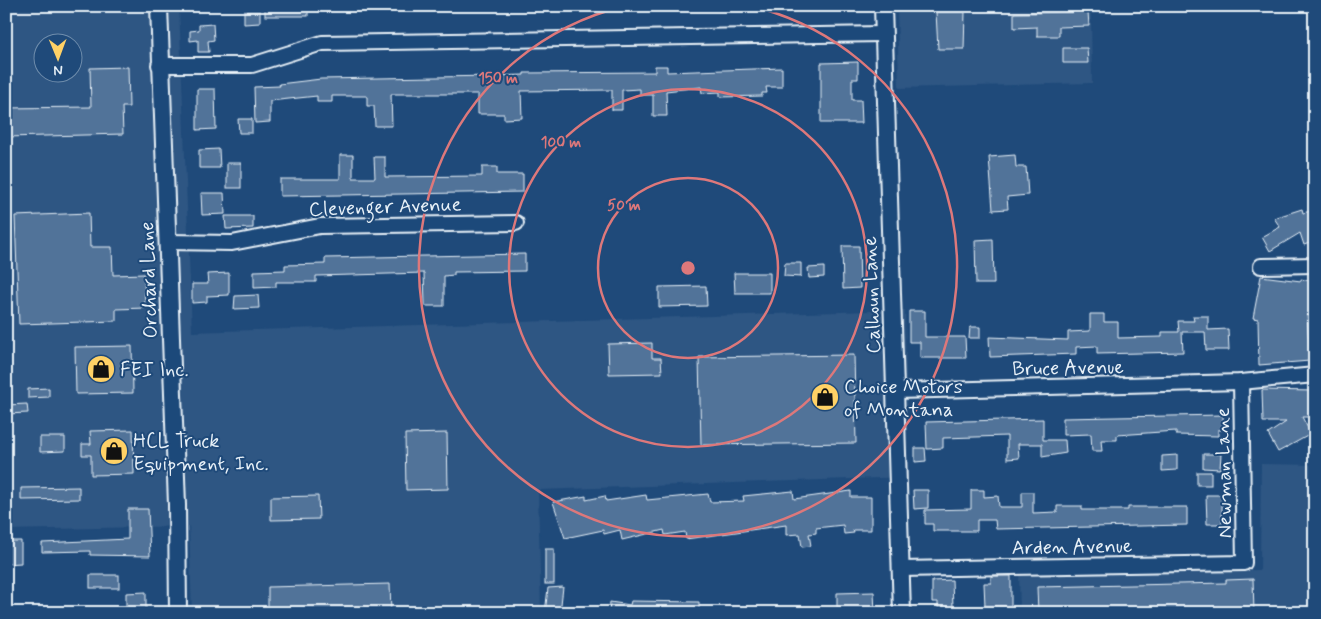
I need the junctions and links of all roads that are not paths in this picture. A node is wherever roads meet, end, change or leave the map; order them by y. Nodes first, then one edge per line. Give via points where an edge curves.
1 (159, 6) edge
2 (882, 6) edge
3 (883, 34) junction
4 (159, 65) junction
5 (516, 222) dead end
6 (168, 242) junction
7 (1315, 265) edge
8 (1261, 266) dead end
9 (1315, 375) edge
10 (1241, 382) junction
11 (896, 391) junction
12 (1244, 563) joint
13 (901, 569) junction
14 (178, 613) edge
15 (902, 613) edge

1 - 4 street, Orchard Lane
2 - 3 street, Calhoun Lane
3 - 4 street via 322,43 252,64
3 - 11 street, Calhoun Lane
4 - 6 street, Orchard Lane
5 - 6 street, Clevenger Avenue via 320,226 232,243
6 - 14 street, Orchard Lane
7 - 8 street
9 - 10 street, Bruce Avenue
10 - 11 street, Bruce Avenue
10 - 12 street, Newman Lane
11 - 13 street, Calhoun Lane
12 - 13 street, Arden Avenue
13 - 15 street, Calhoun Lane

